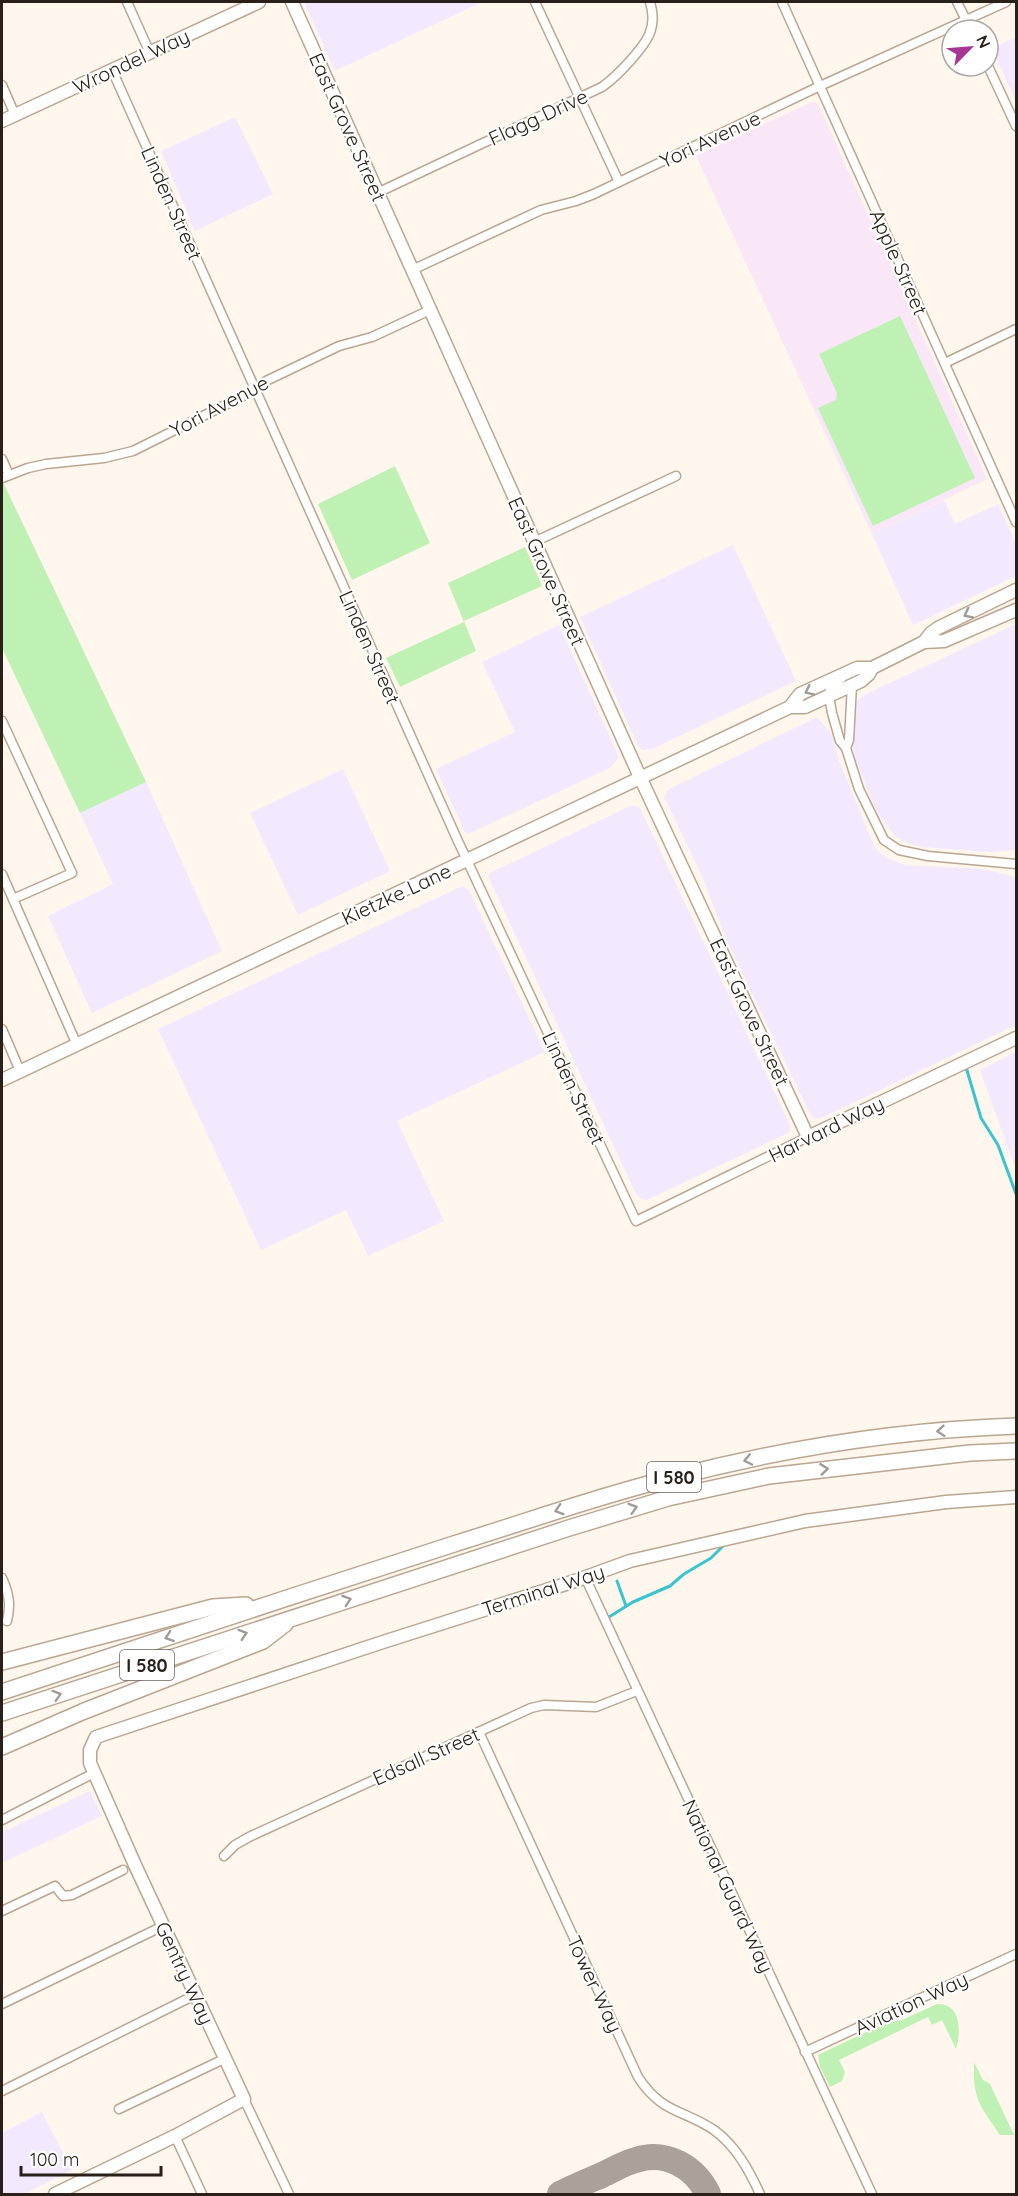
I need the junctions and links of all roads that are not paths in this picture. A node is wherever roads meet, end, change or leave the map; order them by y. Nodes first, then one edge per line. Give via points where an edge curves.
1 (127, 2) edge
2 (260, 2) edge
3 (292, 2) edge
4 (535, 2) edge
5 (650, 2) edge
6 (782, 2) edge
7 (957, 2) edge
8 (1006, 2) edge
9 (965, 18) edge
10 (972, 18) edge
11 (940, 33) edge
12 (150, 53) junction
13 (112, 70) junction
14 (994, 78) edge
15 (2, 85) edge
16 (820, 86) junction
17 (580, 98) junction
18 (15, 115) junction
19 (2, 121) edge
20 (1017, 126) edge
21 (619, 182) junction
22 (377, 193) junction
23 (412, 270) junction
24 (430, 310) junction
25 (1017, 329) edge
26 (945, 363) junction
27 (255, 388) junction
28 (2, 459) edge
29 (5, 476) edge
30 (676, 476) dead end
31 (1017, 522) edge
32 (534, 542) junction
33 (1017, 590) edge
34 (1017, 603) edge
35 (1017, 610) edge
36 (990, 621) junction
37 (924, 642) junction
38 (872, 668) junction
39 (847, 673) junction
40 (852, 686) junction
41 (829, 696) junction
42 (790, 707) junction
43 (2, 721) edge
44 (846, 748) junction
45 (640, 777) junction
46 (467, 861) junction
47 (1017, 864) edge
48 (2, 874) edge
49 (13, 899) junction
50 (2, 1029) edge
51 (1017, 1038) edge
52 (77, 1045) junction
53 (20, 1071) junction
54 (2, 1080) edge
55 (808, 1137) junction
56 (636, 1221) joint
57 (1017, 1425) edge
58 (1017, 1451) edge
59 (1017, 1497) edge
60 (585, 1577) junction
61 (2, 1578) edge
62 (264, 1604) junction
63 (292, 1618) junction
64 (7, 1621) dead end
65 (2, 1662) edge
66 (638, 1691) junction
67 (2, 1692) edge
68 (2, 1713) edge
69 (479, 1732) junction
70 (2, 1747) edge
71 (90, 1750) joint
72 (94, 1773) junction
73 (2, 1820) edge
74 (224, 1856) dead end
75 (123, 1870) dead end
76 (2, 1911) edge
77 (163, 1926) junction
78 (1017, 1954) edge
79 (195, 1995) junction
80 (2, 2004) edge
81 (805, 2052) junction
82 (226, 2058) junction
83 (2, 2091) edge
84 (244, 2099) junction
85 (119, 2109) dead end
86 (175, 2136) junction
87 (70, 2192) edge
88 (55, 2194) edge
89 (202, 2194) edge
90 (289, 2194) edge
91 (760, 2194) edge
92 (872, 2194) edge

1 - 12 street
2 - 12 street, Wrondel Way
3 - 22 street, East Grove Street
4 - 17 street
5 - 17 street, Flagg Drive via 653,22 647,42 613,79
6 - 16 street, Apple Street
7 - 9 street
8 - 10 street, Yori Avenue
11 - 16 street, Yori Avenue
12 - 13 street, Wrondel Way
13 - 18 street, Wrondel Way
13 - 27 street, Linden Street
14 - 20 street
15 - 18 street
16 - 21 street, Yori Avenue
16 - 26 street, Apple Street
17 - 21 street
17 - 22 street, Flagg Drive
18 - 19 street, Wrondel Way
21 - 23 street, Yori Avenue via 576,201 541,210
22 - 23 street, East Grove Street
23 - 24 street, East Grove Street
24 - 27 street, Yori Avenue via 372,337 339,346
24 - 32 street, East Grove Street
25 - 26 street
26 - 31 street, Apple Street
27 - 29 street, Yori Avenue via 133,451 46,464
27 - 46 street, Linden Street
28 - 29 street
30 - 32 street
32 - 45 street, East Grove Street
33 -> 37 street, Kietzke Lane via 938,628
34 - 36 street
35 - 36 street, Kietzke Lane
36 - 37 street, Kietzke Lane via 944,641
37 - 38 street, Kietzke Lane
38 - 39 street, Kietzke Lane
38 - 40 street, Kietzke Lane
39 - 41 street via 830,689
39 -> 42 street, Kietzke Lane via 800,694
40 - 41 street, Kietzke Lane
40 - 44 street
41 - 42 street, Kietzke Lane via 805,707
41 - 44 street via 840,741
42 - 45 street, Kietzke Lane
43 - 49 street via 72,873
44 - 47 street via 859,789 884,840 899,850 928,856
45 - 46 street, Kietzke Lane
45 - 55 street, East Grove Street
46 - 52 street, Kietzke Lane
46 - 56 street, Linden Street
48 - 49 street
49 - 52 street
50 - 53 street
51 - 55 street, Harvard Way
52 - 53 street, Kietzke Lane
53 - 54 street, Kietzke Lane
55 - 56 street, Harvard Way
57 -> 62 highway, I 580 via 830,1445 679,1476 578,1504
63 -> 58 highway, I 580 via 602,1517 711,1488 769,1476
59 - 60 street, Terminal Way via 946,1502 805,1521 630,1561
60 - 66 street, National Guard Way
60 - 71 street, Terminal Way via 104,1733 96,1737
61 - 64 street via 10,1607
62 - 65 highway via 213,1607
62 -> 67 highway, I 580
68 -> 63 highway, I 580
63 - 70 highway via 263,1641
66 - 69 street, Edsall Street via 596,1707 531,1708
66 - 81 street, National Guard Way
69 - 74 street, Edsall Street via 249,1837
69 - 91 street, Tower Way via 638,2077 664,2105 706,2125 727,2142
71 - 72 street, Gentry Way
72 - 73 street
72 - 77 street, Gentry Way
75 - 76 street via 72,1895 63,1896 55,1886
77 - 79 street, Gentry Way
77 - 80 street
78 - 81 street, Aviation Way
79 - 82 street, Gentry Way
79 - 83 street
81 - 92 street, National Guard Way
82 - 84 street, Gentry Way
82 - 85 street
84 - 86 street
84 - 90 street, Gentry Way
86 - 87 street
86 - 89 street
87 - 88 street

